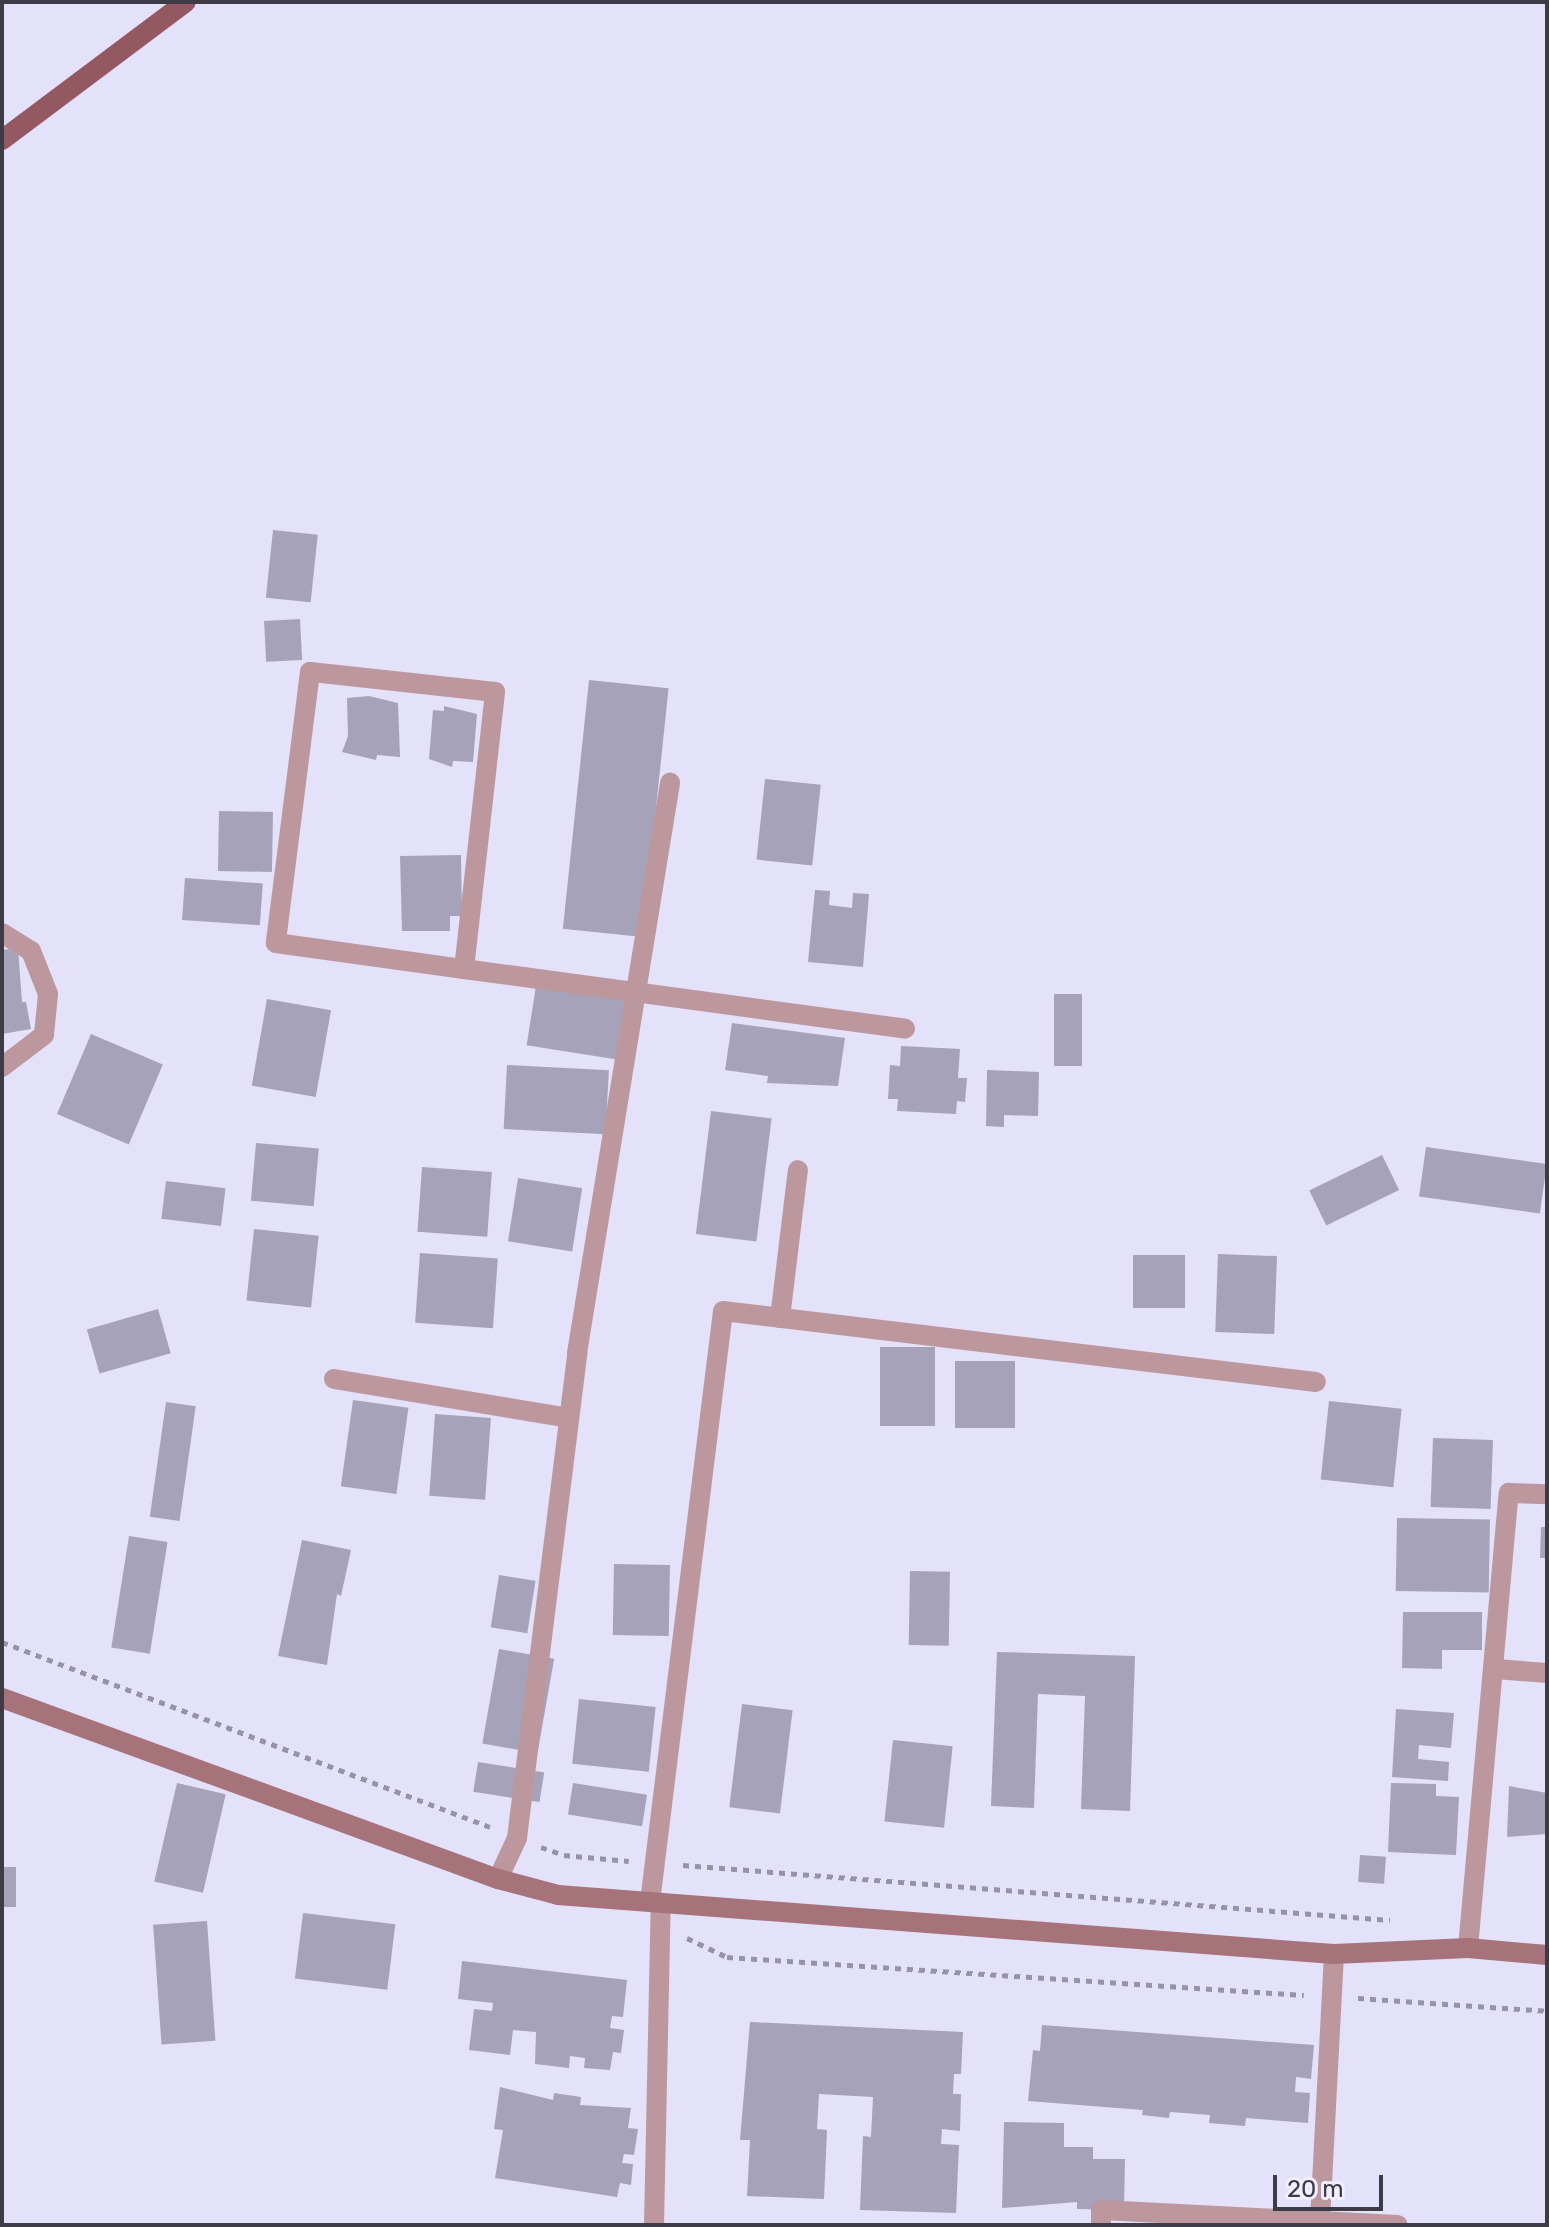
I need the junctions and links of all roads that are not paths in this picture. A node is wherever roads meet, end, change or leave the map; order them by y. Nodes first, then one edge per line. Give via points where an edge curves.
1 (186, 2) edge
2 (2, 140) edge
3 (670, 783) dead end
4 (2, 933) edge
5 (464, 969) junction
6 (636, 992) junction
7 (905, 1029) dead end
8 (2, 1067) edge
9 (798, 1170) dead end
10 (780, 1318) junction
11 (334, 1379) dead end
12 (1316, 1382) dead end
13 (569, 1418) junction
14 (1547, 1494) edge
15 (1496, 1669) junction
16 (1547, 1673) edge
17 (2, 1698) edge
18 (498, 1879) junction
19 (655, 1902) junction
20 (1468, 1948) junction
21 (1334, 1954) junction
22 (1547, 1955) edge
23 (1320, 2221) junction
24 (654, 2225) edge
25 (1101, 2225) edge
26 (1398, 2225) edge

1 - 2 main road
3 - 6 street
4 - 8 street via 31,951 48,994 44,1035
5 - 5 street via 276,943 310,672 495,692
5 - 6 street
6 - 7 street
6 - 13 street
9 - 10 street
10 - 12 street
10 - 19 street via 723,1311
11 - 13 street
13 - 18 street via 517,1838
14 - 15 street via 1509,1493
15 - 16 street
15 - 20 street
17 - 18 main road
18 - 19 main road via 558,1895
19 - 21 main road
19 - 24 street
20 - 21 main road
20 - 22 main road
21 - 23 street
23 - 25 street via 1101,2210
23 - 26 street

